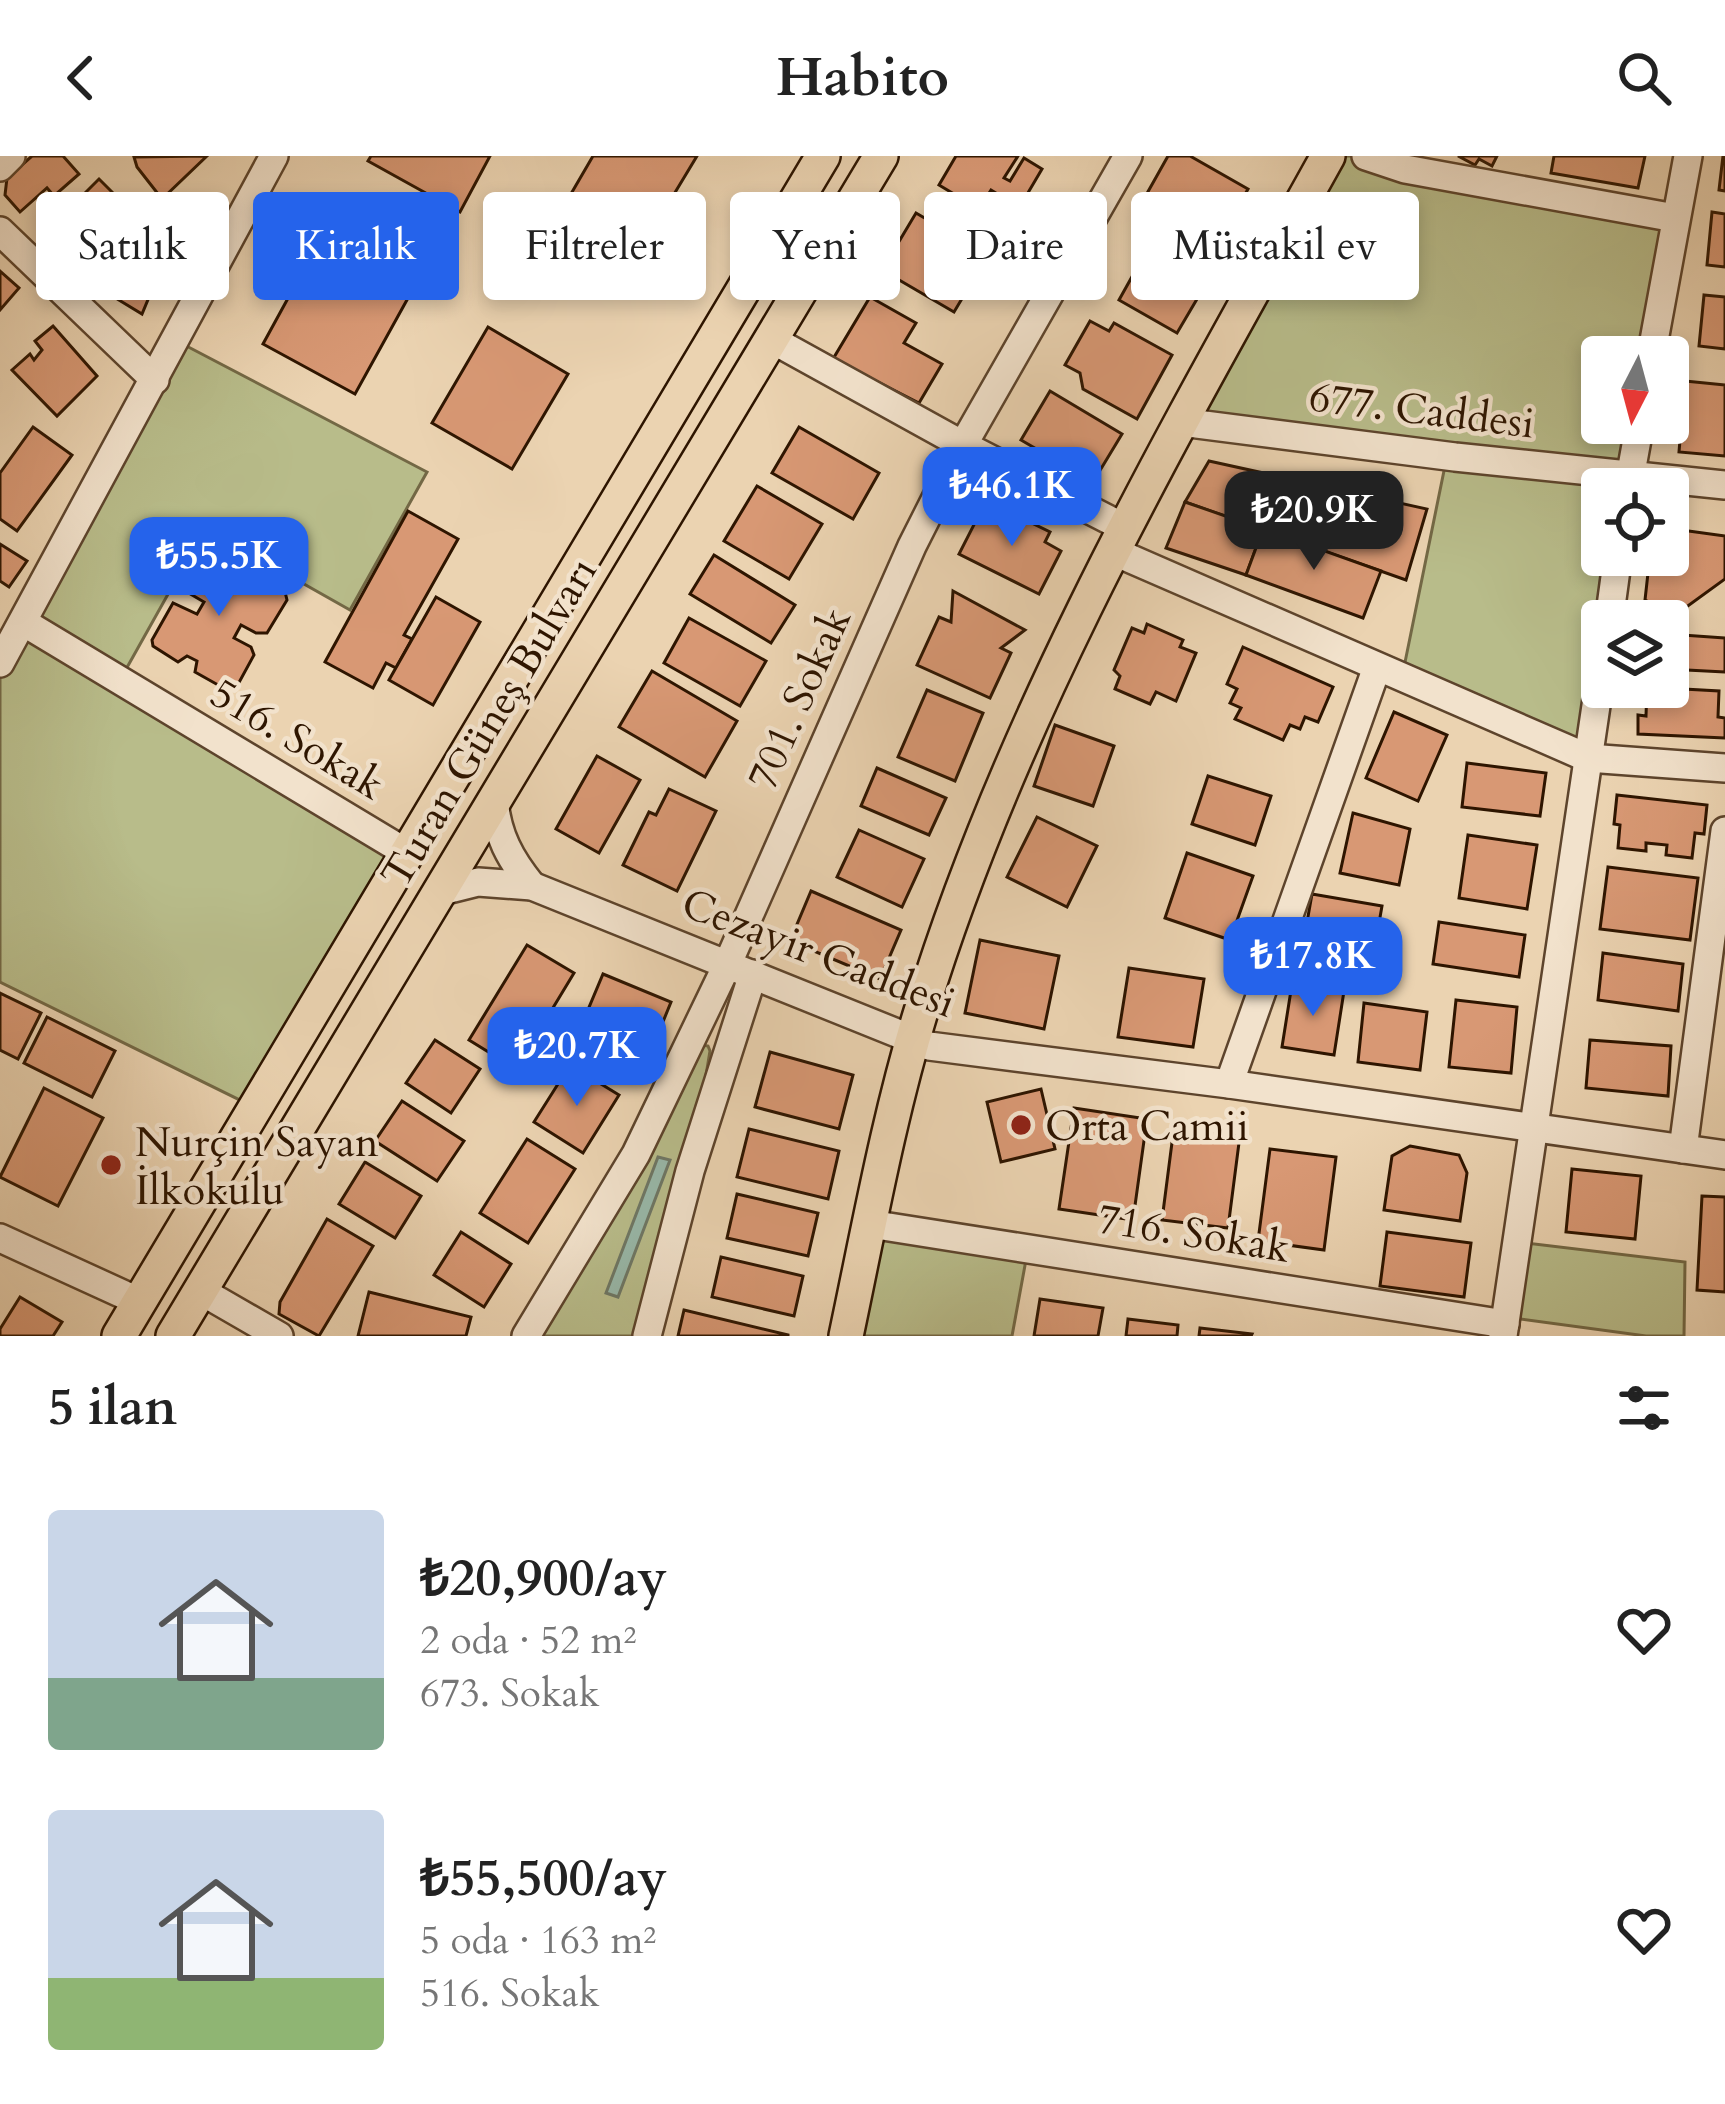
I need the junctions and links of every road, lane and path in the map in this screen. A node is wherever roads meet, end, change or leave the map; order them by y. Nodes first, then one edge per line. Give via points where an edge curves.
1 (11, 156) edge
2 (274, 156) edge
3 (823, 156) edge
4 (881, 156) edge
5 (1128, 156) edge
6 (1366, 156) edge
7 (1688, 156) edge
8 (1326, 157) edge
9 (0, 167) edge
10 (1675, 218) junction
11 (0, 231) edge
12 (1655, 336) edge
13 (771, 339) junction
14 (154, 380) junction
15 (1181, 422) junction
16 (963, 445) junction
17 (1581, 476) edge
18 (1689, 484) edge
19 (1725, 485) edge
20 (1121, 540) junction
21 (23, 622) junction
22 (0, 663) edge
23 (1377, 667) junction
24 (1595, 708) edge
25 (1588, 758) junction
26 (1725, 768) edge
27 (494, 800) junction
28 (1725, 831) edge
29 (407, 853) junction
30 (532, 886) junction
31 (438, 892) junction
32 (740, 969) junction
33 (913, 1042) junction
34 (1229, 1084) junction
35 (1535, 1128) junction
36 (1683, 1149) junction
37 (1725, 1155) edge
38 (869, 1224) junction
39 (0, 1238) edge
40 (201, 1291) junction
41 (140, 1302) junction
42 (1504, 1330) edge
43 (534, 1331) edge
44 (119, 1336) edge
45 (173, 1336) edge
46 (279, 1336) edge
47 (647, 1336) edge
48 (846, 1336) edge

1 - 9 street
2 - 14 street
3 - 29 main road, Turan Güneş Bulvarı
4 - 13 main road, Turan Güneş Bulvarı
5 - 16 street, 701. Sokak
6 - 10 street
7 - 10 street
8 - 15 main road
10 - 12 street
11 - 14 street
13 - 16 street
13 - 27 main road, Turan Güneş Bulvarı
14 - 21 street
15 - 17 street, 677. Caddesi
15 - 20 main road
16 - 20 street
16 - 32 street, 701. Sokak via 912,546
18 - 19 street, 677. Caddesi
20 - 23 street
20 - 33 main road via 1029,729
21 - 22 street
21 - 29 street, 516. Sokak
23 - 25 street
23 - 34 street
24 - 25 street
25 - 26 street
25 - 35 street
27 - 30 street via 496,828
27 - 31 main road, Turan Güneş Bulvarı
28 - 36 street
29 - 41 main road, Turan Güneş Bulvarı
30 - 31 street, Cezayir Caddesi via 478,882
30 - 32 street, Cezayir Caddesi
31 - 40 main road, Turan Güneş Bulvarı
32 - 33 street, Cezayir Caddesi
32 - 43 street
32 - 47 street
33 - 34 street, Cezayir Caddesi
33 - 38 main road
34 - 35 street, Cezayir Caddesi
35 - 36 street, Cezayir Caddesi
35 - 42 street
36 - 37 street, Cezayir Caddesi
38 - 42 street, 716. Sokak
38 - 48 main road
39 - 41 street
40 - 45 main road, Turan Güneş Bulvarı
40 - 46 street
41 - 44 main road, Turan Güneş Bulvarı

